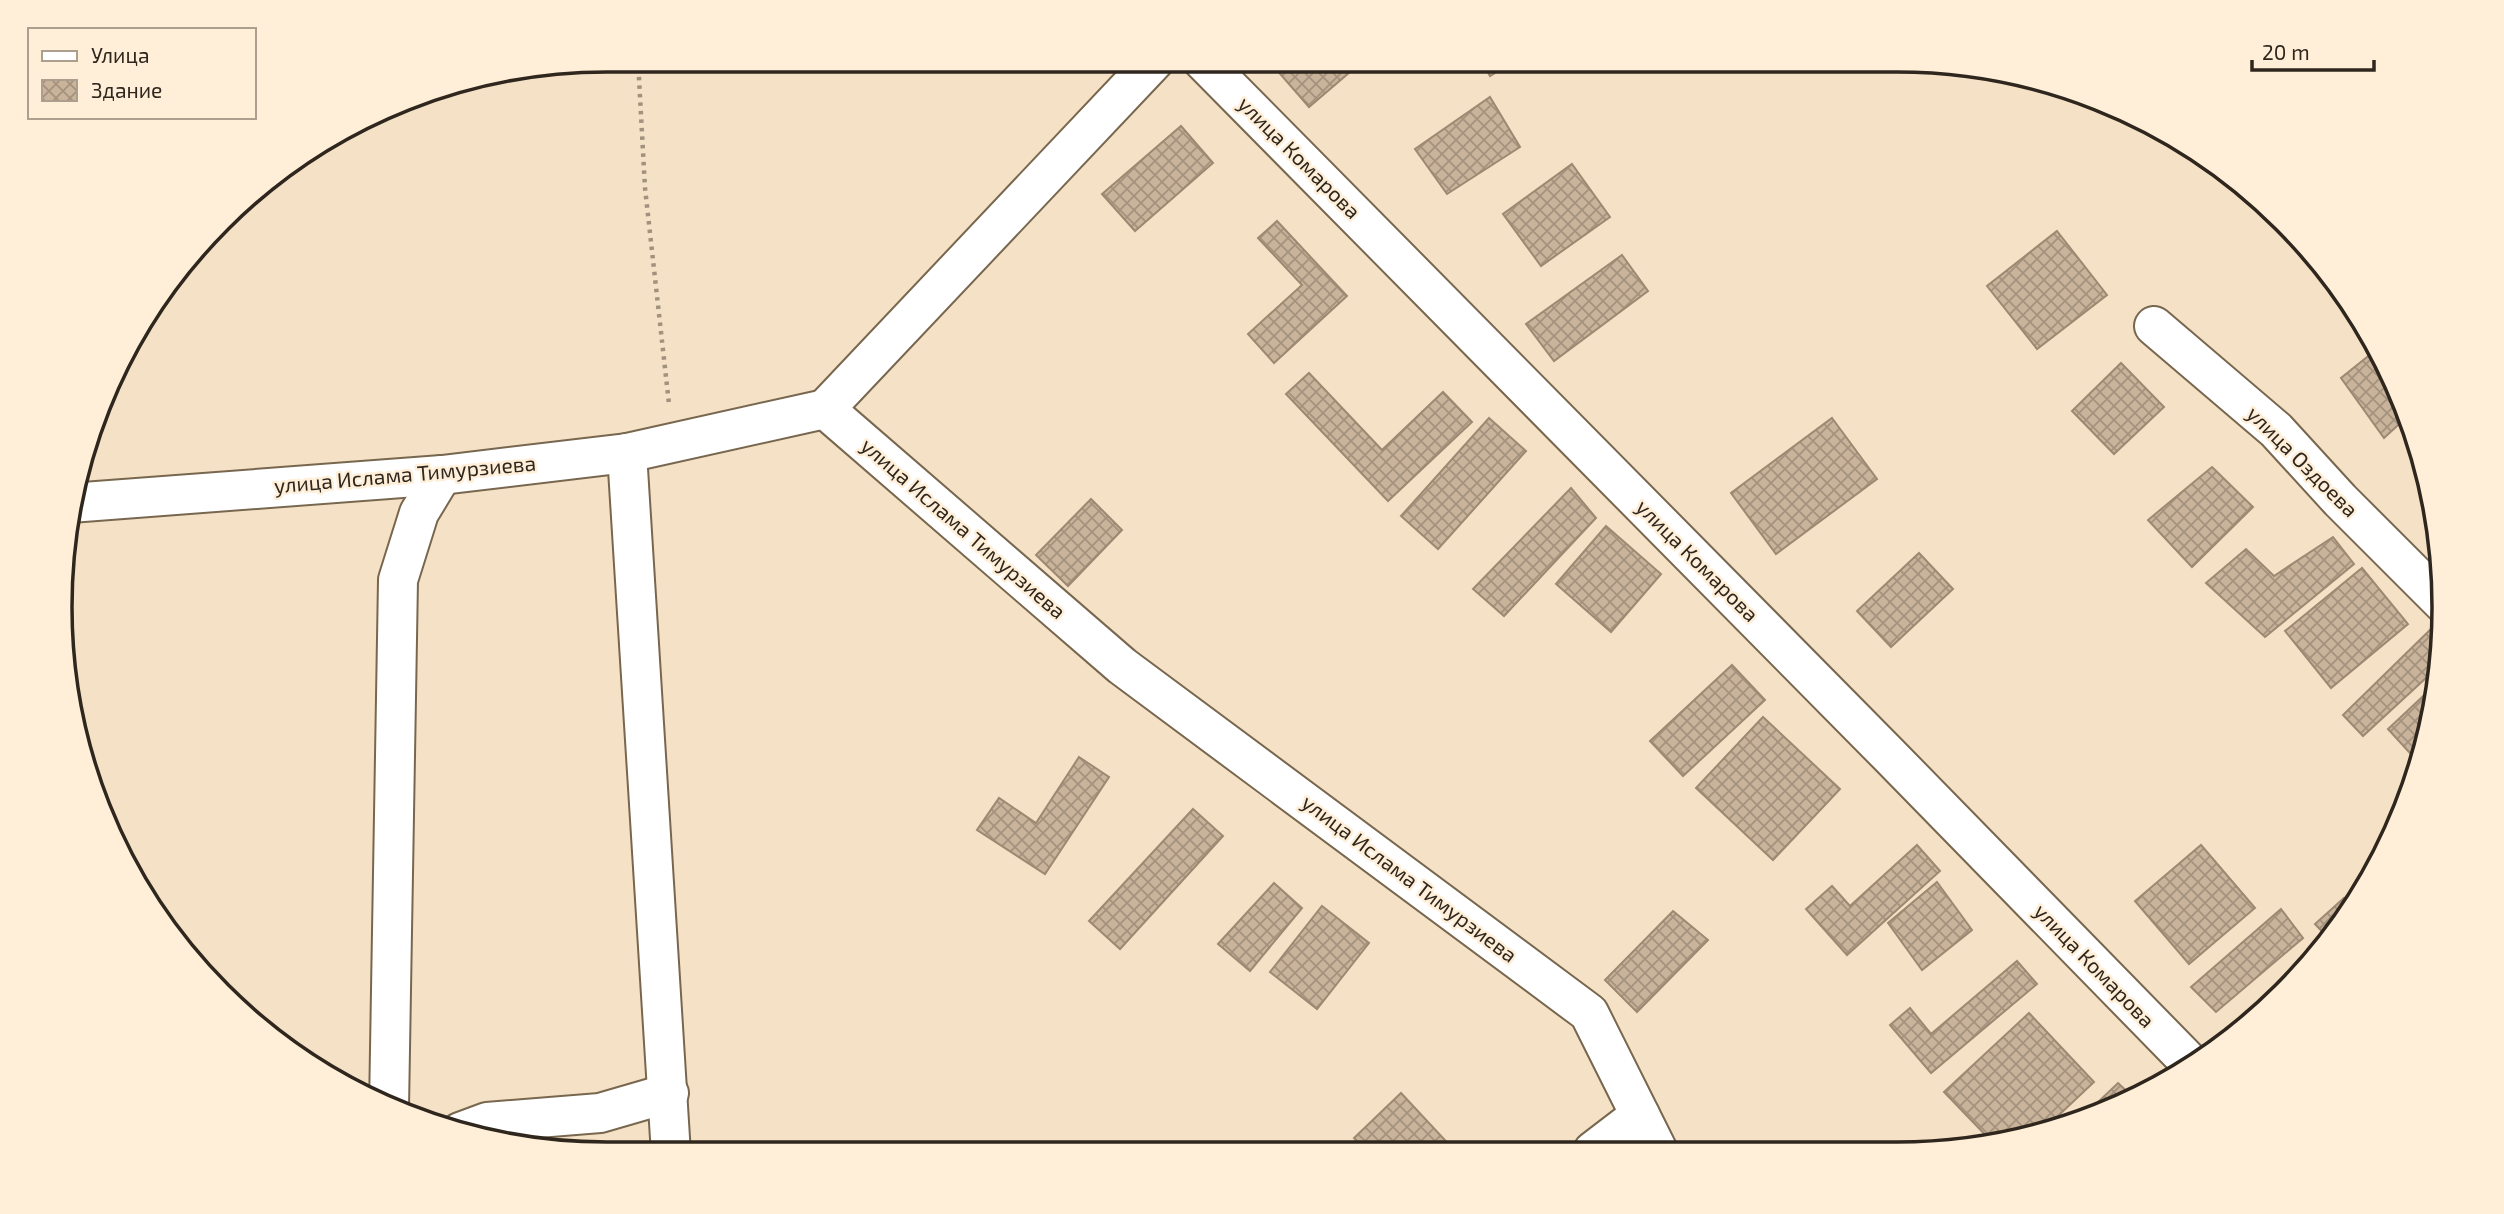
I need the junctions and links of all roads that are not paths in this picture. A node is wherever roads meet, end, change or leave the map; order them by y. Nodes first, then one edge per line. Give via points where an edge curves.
1 (1144, 72) edge
2 (1214, 72) edge
3 (2154, 326) dead end
4 (825, 409) junction
5 (627, 453) junction
6 (442, 475) junction
7 (82, 502) edge
8 (2432, 592) edge
9 (2185, 1058) edge
10 (669, 1093) junction
11 (389, 1096) edge
12 (1640, 1115) junction
13 (476, 1126) edge
14 (671, 1142) edge
15 (1605, 1142) edge
16 (1654, 1142) edge

1 - 4 street
2 - 9 street, улица Комарова
3 - 8 street, улица Оздоева via 2276,430
4 - 5 street, улица Ислама Тимурзиева
4 - 12 street, улица Ислама Тимурзиева via 1122,666 1589,1013
5 - 6 street, улица Ислама Тимурзиева
5 - 10 street
6 - 7 street, улица Ислама Тимурзиева
6 - 11 street via 419,513 398,580
10 - 13 street via 600,1113
10 - 14 street
12 - 15 street
12 - 16 street, улица Ислама Тимурзиева

